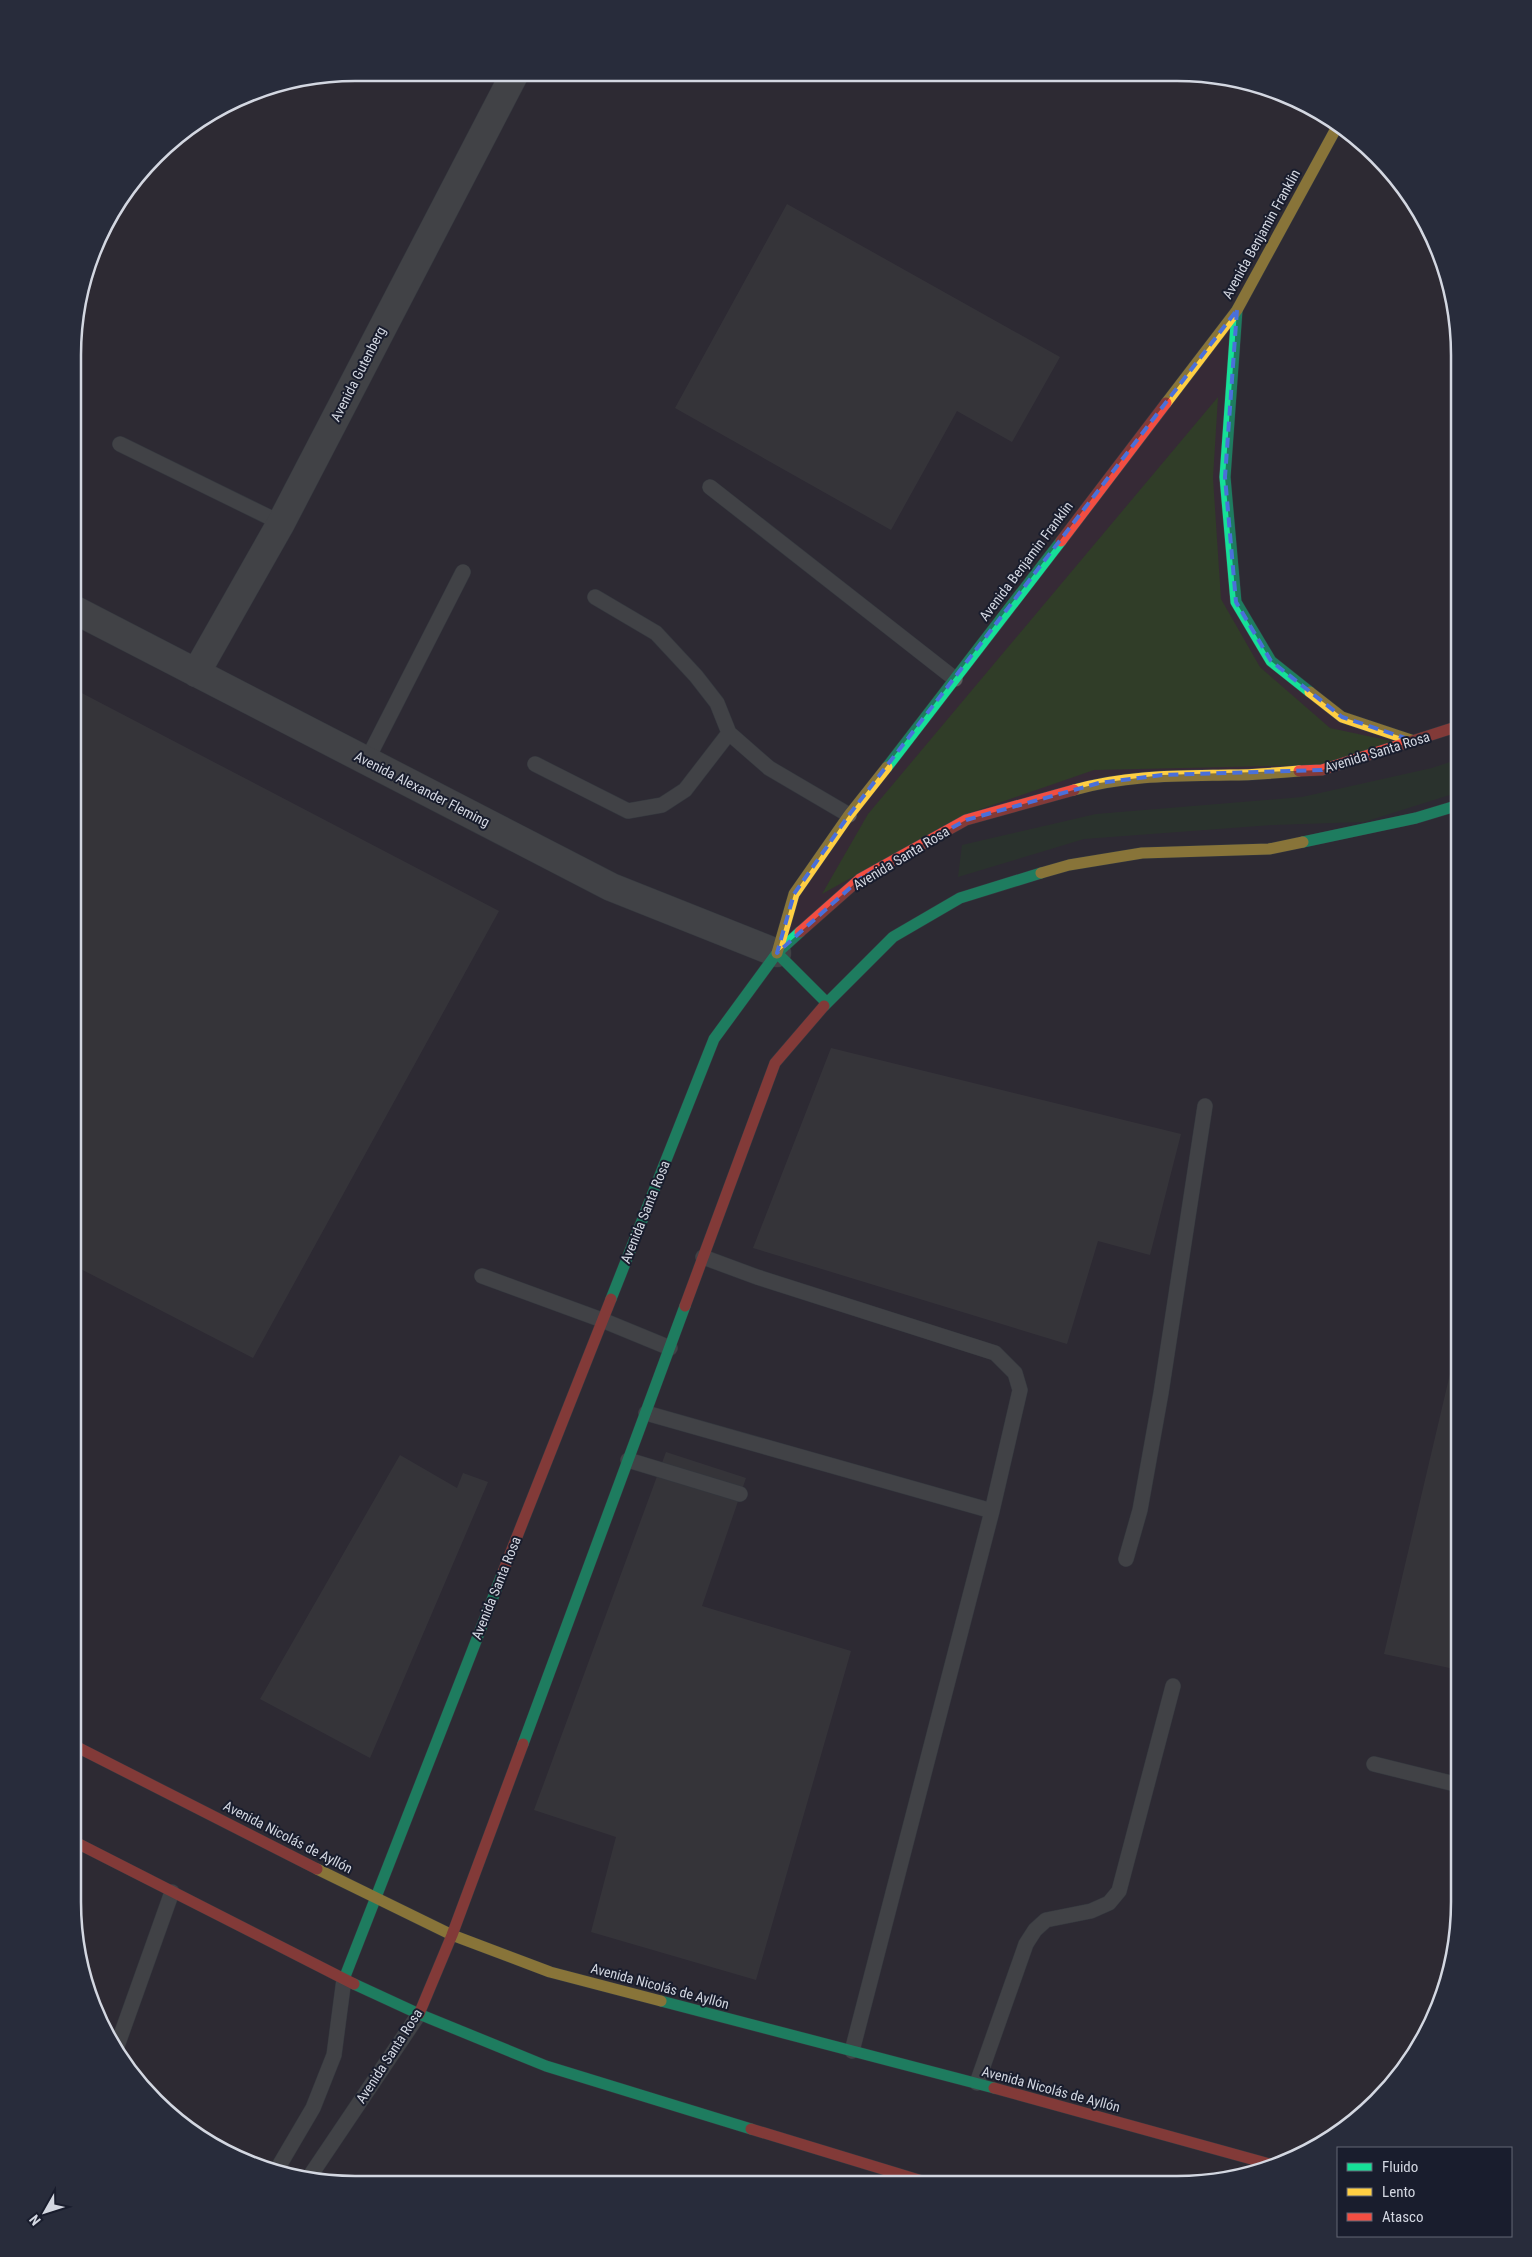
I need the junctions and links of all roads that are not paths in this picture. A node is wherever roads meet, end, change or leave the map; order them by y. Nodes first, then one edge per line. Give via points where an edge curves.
1 (511, 81) edge
2 (1334, 131) edge
3 (1237, 310) junction
4 (120, 444) dead end
5 (710, 487) dead end
6 (281, 523) junction
7 (463, 572) dead end
8 (594, 597) dead end
9 (81, 614) edge
10 (196, 673) junction
11 (955, 679) junction
12 (1451, 729) edge
13 (729, 733) junction
14 (1414, 741) junction
15 (367, 760) junction
16 (535, 764) dead end
17 (1451, 808) edge
18 (849, 815) junction
19 (777, 953) junction
20 (827, 1003) junction
21 (1205, 1106) dead end
22 (703, 1257) junction
23 (482, 1276) dead end
24 (602, 1320) junction
25 (670, 1348) junction
26 (646, 1413) junction
27 (628, 1460) junction
28 (740, 1494) dead end
29 (992, 1512) junction
30 (1126, 1559) dead end
31 (1173, 1686) dead end
32 (81, 1749) edge
33 (1374, 1764) dead end
34 (1451, 1783) edge
35 (81, 1845) edge
36 (172, 1892) junction
37 (374, 1898) junction
38 (452, 1935) junction
39 (344, 1979) junction
40 (418, 2014) junction
41 (119, 2041) edge
42 (852, 2051) junction
43 (977, 2083) junction
44 (1262, 2162) edge
45 (280, 2165) edge
46 (313, 2172) edge
47 (906, 2176) edge

1 - 6 street, Avenida Gutenberg
2 - 3 main road, Avenida Benjamin Franklin
3 - 11 main road, Avenida Benjamin Franklin
3 - 14 main road via 1226,477 1236,602 1271,661 1342,717
4 - 6 lane
5 - 11 lane
6 - 10 street, Avenida Gutenberg
7 - 15 lane
8 - 13 lane via 656,633 717,703
9 - 10 street, Avenida Alexander Fleming
10 - 15 street, Avenida Alexander Fleming
11 - 18 main road, Avenida Benjamin Franklin
12 - 14 main road, Avenida Santa Rosa
13 - 16 lane via 685,790 662,805 628,811
13 - 18 lane via 769,768
14 - 19 main road, Avenida Santa Rosa via 1322,770 1231,775 1162,774 1099,783 966,820 860,878
15 - 19 street, Avenida Alexander Fleming via 611,887
17 - 20 main road, Avenida Santa Rosa via 1269,849 1142,853 1069,865 960,898 893,937
18 - 19 main road, Avenida Benjamin Franklin via 794,894
19 - 20 main road
19 - 24 main road, Avenida Santa Rosa via 714,1039
20 - 22 main road, Avenida Santa Rosa via 775,1063
21 - 30 lane via 1161,1393 1140,1510
22 - 25 main road, Avenida Santa Rosa
22 - 29 lane via 995,1353 1015,1373 1020,1390
23 - 24 lane
24 - 25 lane
24 - 37 main road, Avenida Santa Rosa
25 - 26 main road, Avenida Santa Rosa
26 - 27 main road, Avenida Santa Rosa
26 - 29 lane
27 - 28 lane
27 - 38 main road, Avenida Santa Rosa
29 - 42 lane
31 - 43 lane via 1119,1891 1109,1903 1091,1911 1046,1920 1034,1930 1026,1944
32 - 37 main road, Avenida Nicolás de Ayllón
33 - 34 lane
35 - 36 main road
36 - 39 main road
36 - 41 lane
37 - 38 main road, Avenida Nicolás de Ayllón
37 - 39 main road, Avenida Santa Rosa
38 - 40 main road, Avenida Santa Rosa
38 - 42 main road, Avenida Nicolás de Ayllón via 550,1972
39 - 40 main road
39 - 45 lane, Avenida Santa Rosa via 334,2055 313,2108
40 - 46 lane, Avenida Santa Rosa
40 - 47 main road via 546,2066
42 - 43 main road, Avenida Nicolás de Ayllón
43 - 44 main road, Avenida Nicolás de Ayllón

